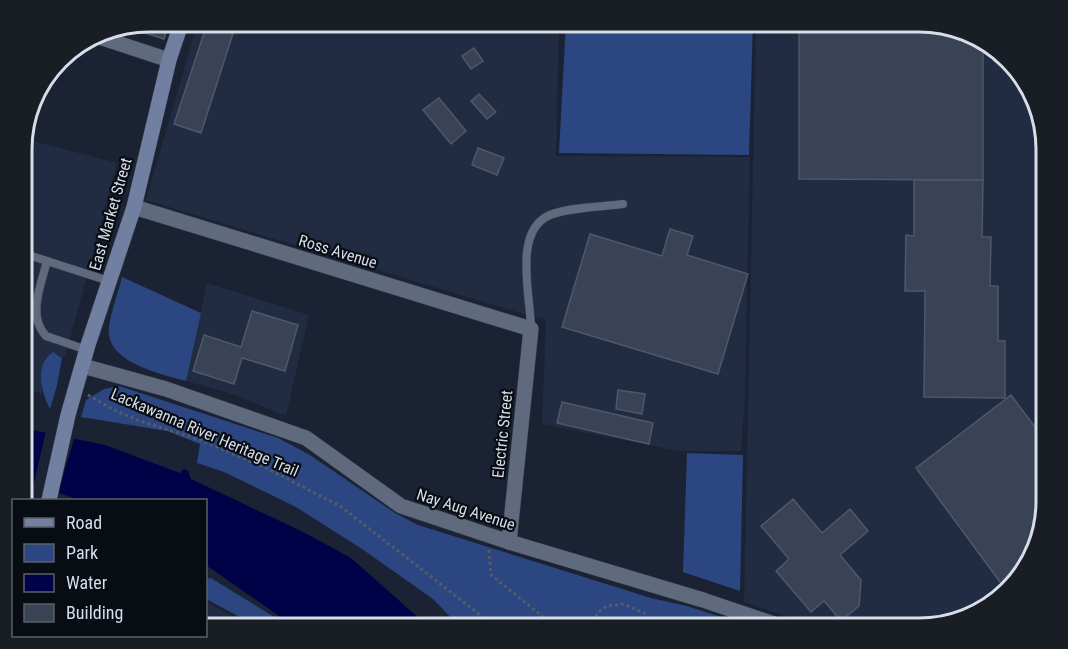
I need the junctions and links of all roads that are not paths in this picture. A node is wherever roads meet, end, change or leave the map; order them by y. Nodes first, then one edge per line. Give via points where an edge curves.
1 (178, 32) edge
2 (106, 39) edge
3 (169, 60) junction
4 (623, 204) dead end
5 (134, 207) junction
6 (32, 256) edge
7 (47, 261) junction
8 (109, 281) junction
9 (531, 329) junction
10 (87, 350) junction
11 (83, 366) junction
12 (49, 499) edge
13 (509, 542) junction
14 (754, 617) edge

1 - 3 street, East Market Street
2 - 3 street
3 - 5 street, East Market Street
4 - 9 lane via 540,219 526,247
5 - 8 street, East Market Street
5 - 9 street, Ross Avenue
6 - 7 lane
7 - 8 lane
7 - 10 lane via 35,311 41,331
8 - 10 street, East Market Street
9 - 13 street, Electric Street
10 - 11 street, East Market Street
11 - 12 street, East Market Street
11 - 13 street, Nay Aug Avenue via 166,389 306,438 401,507
13 - 14 street, Nay Aug Avenue

